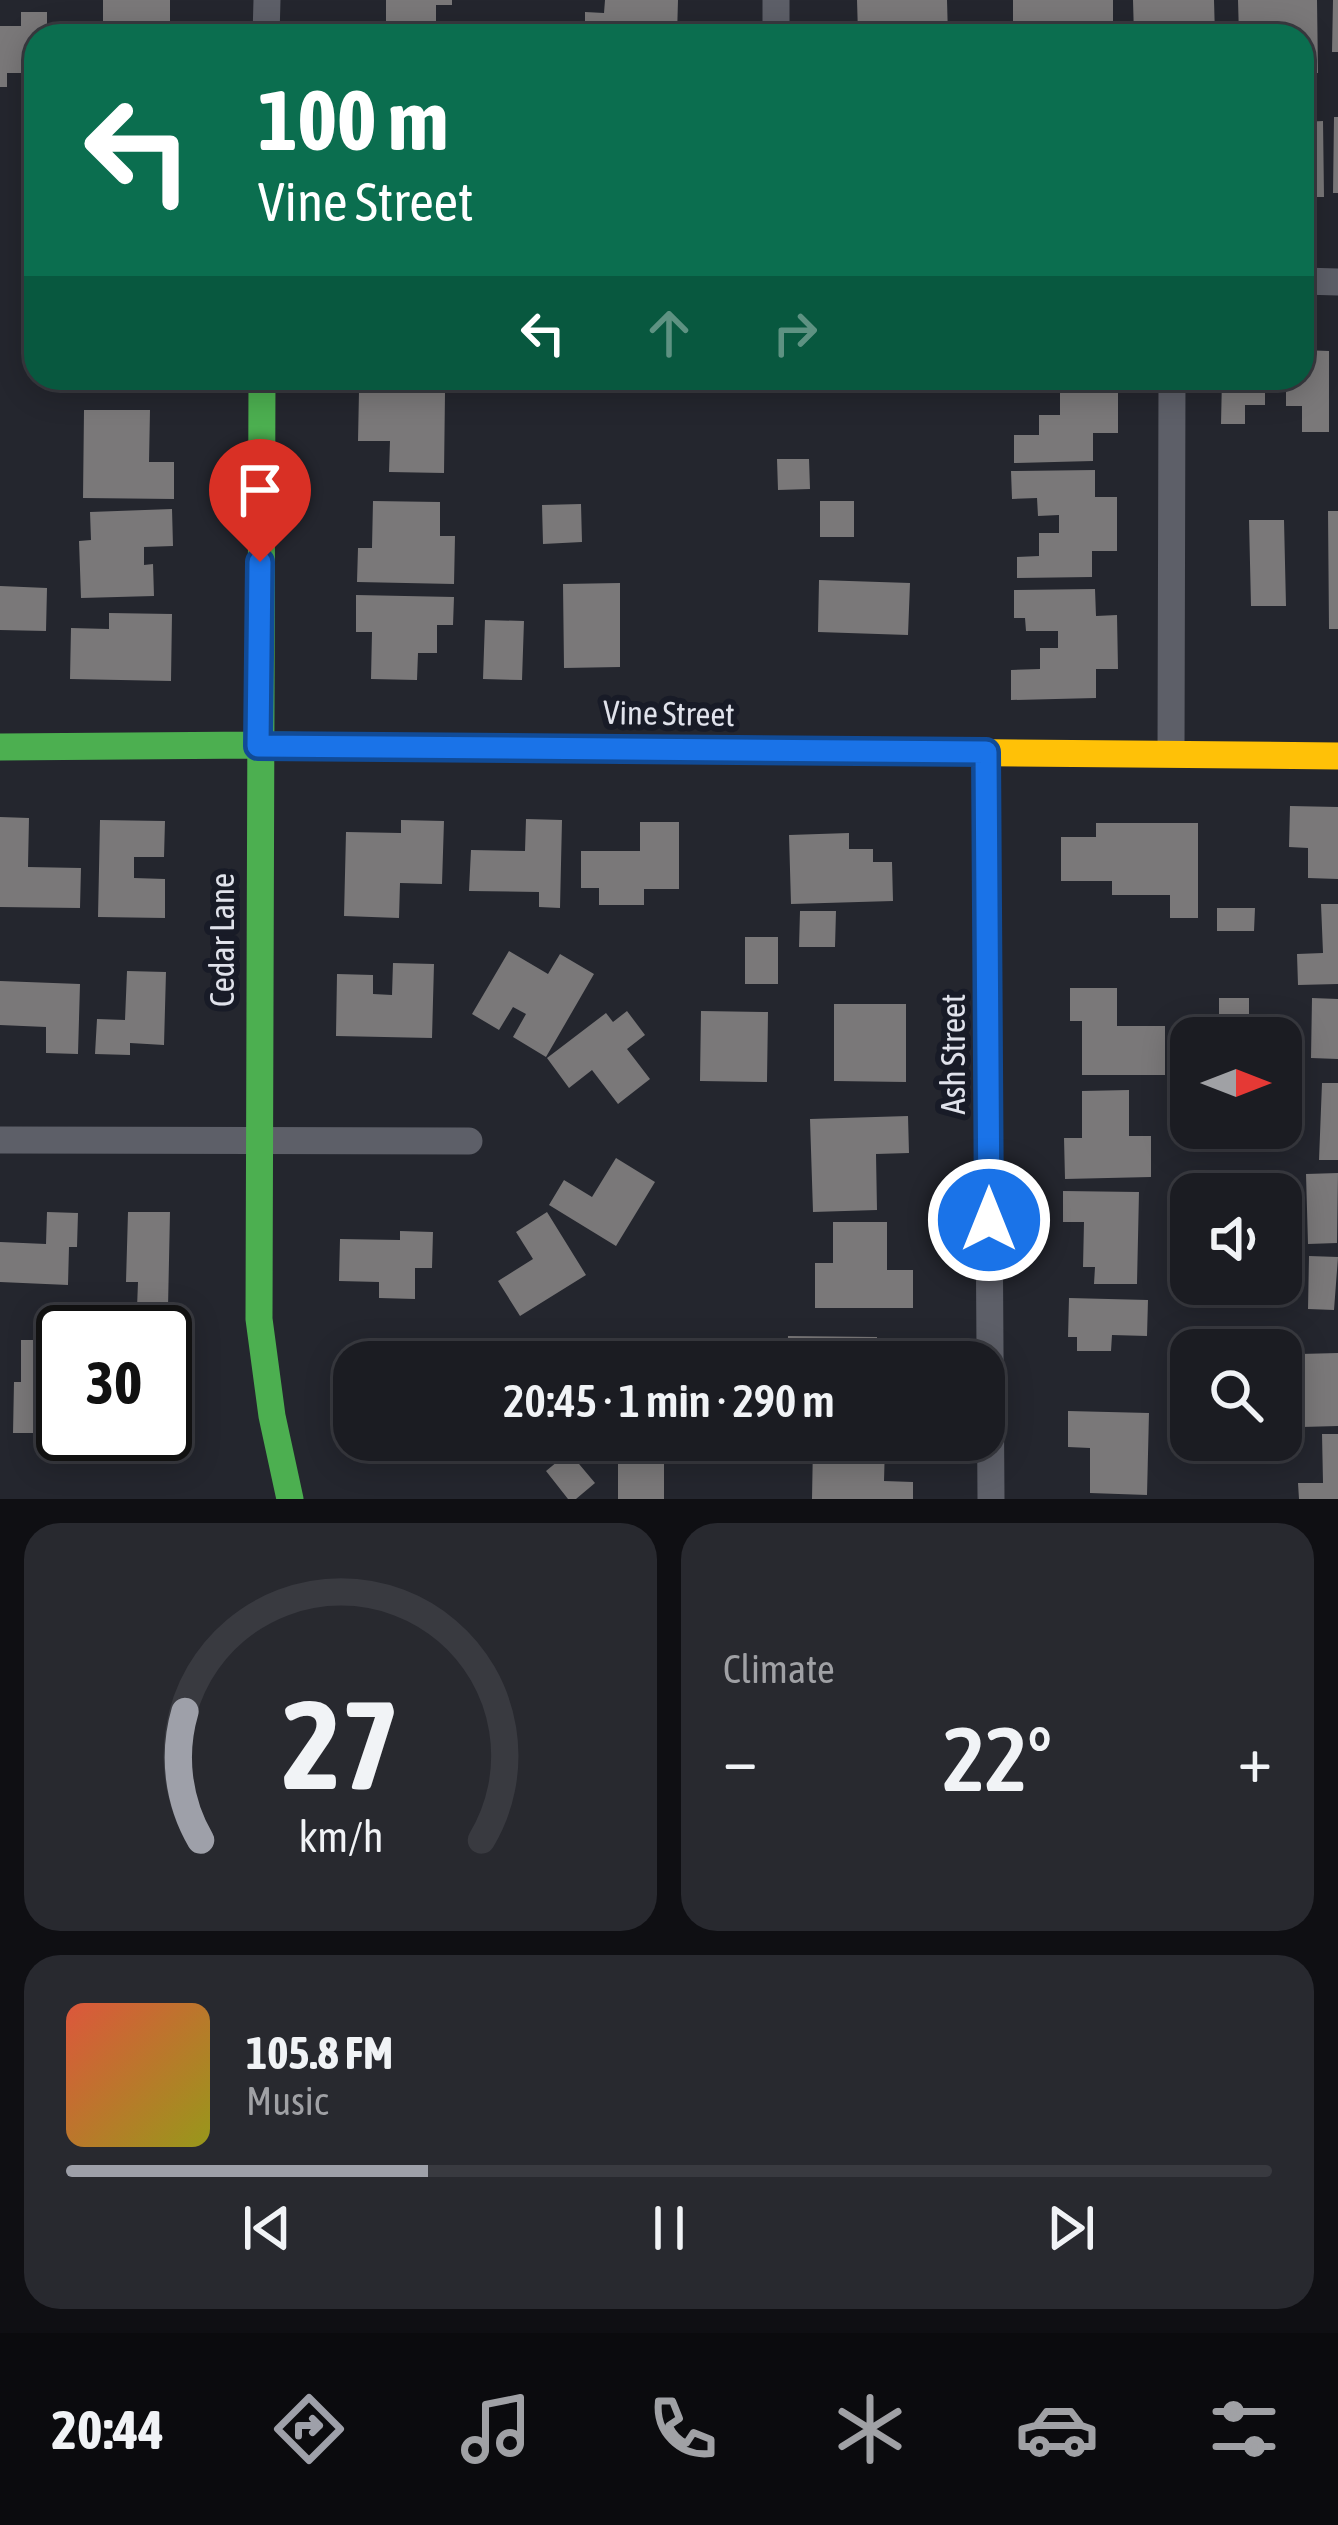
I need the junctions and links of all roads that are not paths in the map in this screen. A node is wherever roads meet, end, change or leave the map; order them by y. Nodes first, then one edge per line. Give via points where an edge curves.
1 (262, 390) edge
2 (1172, 390) edge
3 (258, 746) junction
4 (0, 748) edge
5 (986, 752) junction
6 (1171, 753) junction
7 (1338, 756) edge
8 (257, 1138) junction
9 (0, 1140) edge
10 (470, 1141) dead end
11 (290, 1499) edge
12 (991, 1499) edge

1 - 3 street, Cedar Lane
2 - 6 street
3 - 4 street, Vine Street
3 - 5 street, Vine Street
3 - 8 street, Cedar Lane
5 - 6 street, Vine Street
5 - 12 street, Ash Street
6 - 7 street, Vine Street
8 - 9 street
8 - 10 street
8 - 11 street, Cedar Lane via 259,1319

